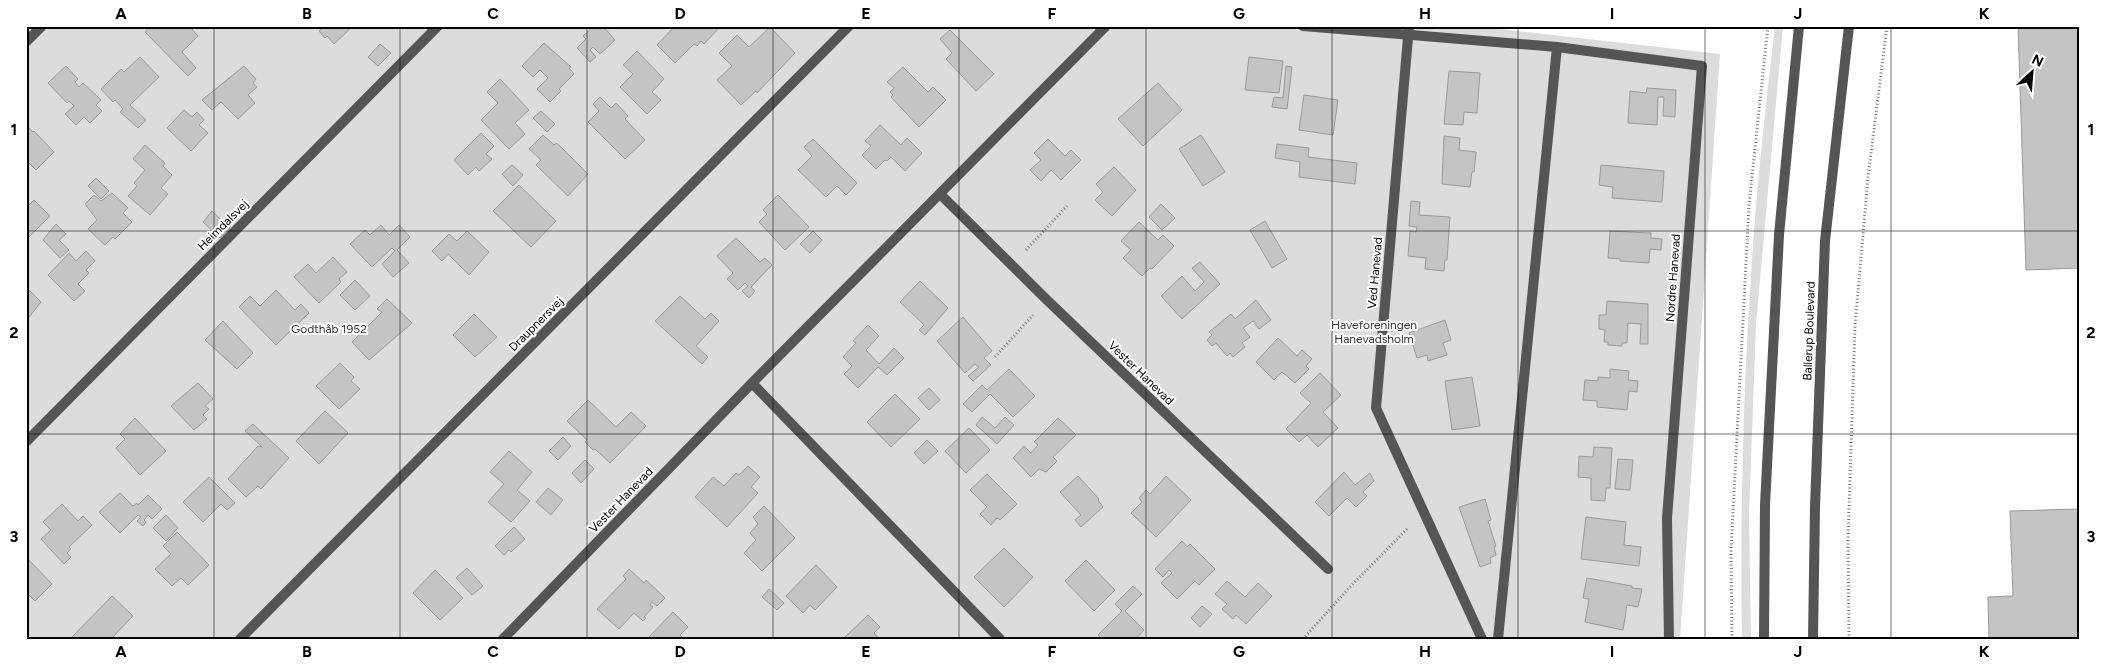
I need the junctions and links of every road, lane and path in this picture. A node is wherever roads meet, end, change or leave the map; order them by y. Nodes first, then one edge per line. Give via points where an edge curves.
1 (42, 26) edge
2 (438, 26) edge
3 (849, 26) edge
4 (1106, 26) edge
5 (1303, 26) edge
6 (1768, 26) edge
7 (1799, 26) edge
8 (1849, 26) edge
9 (1887, 26) edge
10 (1408, 31) edge
11 (26, 42) edge
12 (1557, 47) junction
13 (940, 194) junction
14 (1067, 206) dead end
15 (1011, 266) junction
16 (1047, 300) junction
17 (995, 357) dead end
18 (752, 383) junction
19 (26, 442) edge
20 (1425, 511) junction
21 (1328, 568) dead end
22 (508, 637) edge
23 (240, 639) edge
24 (1000, 639) edge
25 (1303, 639) edge
26 (1482, 639) edge
27 (1498, 639) edge
28 (1669, 639) edge
29 (1732, 639) edge
30 (1764, 639) edge
31 (1813, 639) edge
32 (1849, 639) edge

1 - 11 street
2 - 19 street, Heimdalsvej
3 - 23 street, Draupnersvej
4 - 13 street, Vester Hanevad
5 - 10 street
6 - 29 path via 1749,204 1731,551
7 - 30 street via 1779,236 1765,505
8 - 31 street, Ballerup Boulevard via 1825,241
9 - 32 path via 1868,177 1855,326 1848,540
10 - 12 street, Nordre Hanevad
10 - 20 street, Ved Hanevad via 1376,408
12 - 27 street
12 - 28 street, Nordre Hanevad via 1702,66 1667,518
13 - 15 street, Vester Hanevad
13 - 18 street, Vester Hanevad
14 - 15 path
15 - 16 street, Vester Hanevad
16 - 17 path
16 - 21 street, Vester Hanevad
18 - 22 street, Vester Hanevad
18 - 24 street
20 - 25 path
20 - 26 street, Ved Hanevad

